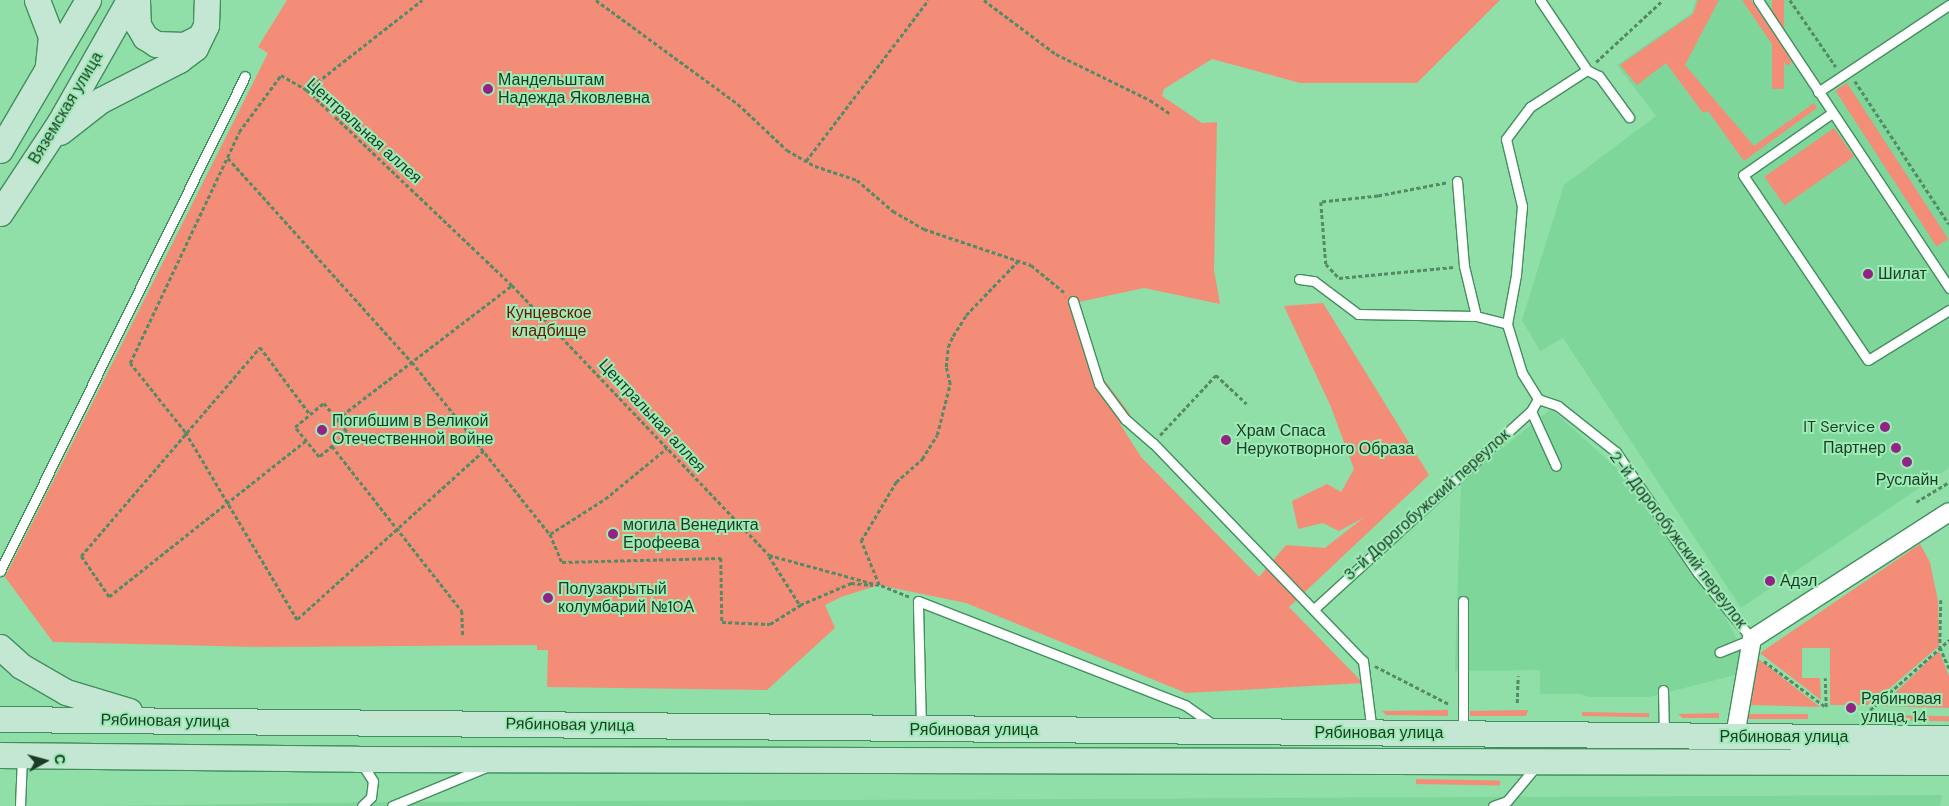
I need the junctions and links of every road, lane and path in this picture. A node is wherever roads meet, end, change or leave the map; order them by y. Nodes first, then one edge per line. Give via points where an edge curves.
1 (88, 0) edge
2 (129, 0) edge
3 (137, 0) edge
4 (207, 0) edge
5 (422, 0) edge
6 (596, 0) edge
7 (928, 0) edge
8 (984, 0) edge
9 (1540, 0) edge
10 (1663, 0) edge
11 (1758, 0) edge
12 (1790, 0) edge
13 (40, 3) edge
14 (1949, 5) edge
15 (202, 36) junction
16 (1587, 70) junction
17 (48, 73) junction
18 (1844, 75) junction
19 (245, 76) dead end
20 (307, 90) junction
21 (1818, 92) junction
22 (1832, 113) junction
23 (1171, 114) dead end
24 (1629, 116) dead end
25 (43, 148) junction
26 (0, 150) edge
27 (228, 158) junction
28 (806, 161) junction
29 (1457, 181) joint
30 (0, 214) edge
31 (1949, 224) edge
32 (1018, 261) junction
33 (1464, 266) junction
34 (1299, 279) dead end
35 (512, 285) junction
36 (1949, 288) edge
37 (1073, 301) joint
38 (1949, 310) edge
39 (1476, 316) junction
40 (1507, 324) junction
41 (412, 362) junction
42 (1538, 399) junction
43 (1247, 404) dead end
44 (1531, 411) junction
45 (310, 414) junction
46 (337, 419) junction
47 (1165, 430) dead end
48 (186, 432) junction
49 (306, 441) junction
50 (332, 446) junction
51 (667, 448) junction
52 (484, 452) junction
53 (1556, 466) dead end
54 (1949, 482) edge
55 (229, 502) junction
56 (1916, 502) dead end
57 (1949, 512) edge
58 (397, 530) junction
59 (550, 534) junction
60 (769, 555) junction
61 (0, 571) edge
62 (879, 585) junction
63 (918, 600) junction
64 (1941, 600) dead end
65 (1463, 602) dead end
66 (800, 605) junction
67 (1314, 609) junction
68 (463, 636) dead end
69 (1949, 640) edge
70 (1751, 646) junction
71 (0, 647) edge
72 (1940, 648) junction
73 (1720, 652) dead end
74 (1363, 661) junction
75 (1949, 668) edge
76 (1518, 676) dead end
77 (1825, 678) dead end
78 (1663, 690) dead end
79 (1517, 703) dead end
80 (1449, 704) dead end
81 (1870, 710) dead end
82 (0, 719) edge
83 (178, 721) junction
84 (921, 730) junction
85 (1223, 732) junction
86 (1372, 732) junction
87 (1463, 733) junction
88 (1664, 735) junction
89 (1735, 736) junction
90 (1949, 738) edge
91 (11, 755) edge
92 (510, 758) junction
93 (356, 759) junction
94 (1541, 760) junction
95 (1949, 762) edge
96 (20, 806) edge
97 (362, 806) edge
98 (392, 806) edge
99 (1493, 806) edge

1 - 17 main road, Вяземская улица
2 - 25 main road, Вяземская улица
3 - 15 main road via 138,25 145,37 156,44 184,45
4 - 15 main road
5 - 20 path
6 - 28 path via 738,104 788,150
7 - 28 path
8 - 23 path via 1056,54 1150,100
9 - 16 lane
10 - 16 path
11 - 21 lane
12 - 18 path
13 - 17 main road via 51,36
14 - 18 lane
15 - 25 main road via 195,48 179,60 102,100
16 - 24 lane via 1599,76
16 - 40 lane via 1530,107 1506,139 1522,206 1516,275
17 - 26 main road, Вяземская улица
18 - 21 lane
18 - 31 path via 1853,77
19 - 61 lane
20 - 27 path, Центральная аллея via 281,75 239,132
20 - 35 path, Центральная аллея
21 - 22 lane
22 - 36 lane
22 - 38 lane via 1743,175 1868,360
25 - 30 main road, Вяземская улица
27 - 41 path
27 - 48 path via 130,363
28 - 32 path via 857,180 893,211 924,229
29 - 33 lane
29 - 33 path via 1417,186 1378,196 1321,202 1326,264 1340,278
32 - 37 path via 1031,265 1058,284
32 - 62 path via 966,315 953,336 948,346 946,367 950,384 937,435 922,459 896,482 861,541
33 - 39 lane
34 - 39 lane via 1314,281 1358,314
35 - 41 path
35 - 51 path, Центральная аллея
37 - 67 lane via 1098,384 1113,404
39 - 40 lane
40 - 42 lane via 1522,373
41 - 46 path
41 - 52 path
42 - 44 lane, 3-й Дорогобужский переулок
42 - 70 lane, 2-й Дорогобужский переулок via 1558,406 1616,452
43 - 47 path via 1216,375
44 - 53 lane
44 - 67 lane, 3-й Дорогобужский переулок
45 - 46 path via 324,403
45 - 48 path via 260,347
45 - 49 path via 295,427
46 - 50 path via 348,432
48 - 55 path
48 - 55 path via 81,556 108,597
49 - 50 path via 319,457
49 - 55 path
50 - 58 path
51 - 59 path via 605,499
51 - 60 path, Центральная аллея
52 - 58 path
52 - 59 path
54 - 56 path
55 - 58 path via 298,620
57 - 70 street
58 - 68 path via 462,611
59 - 66 path via 562,562 721,558 722,622 770,624
60 - 62 path
60 - 66 path, Центральная аллея
62 - 63 path
62 - 66 path via 850,583
63 - 84 lane
63 - 85 lane via 1185,705
64 - 72 path
65 - 87 lane
67 - 74 lane
69 - 72 path
70 - 73 lane
70 - 77 path via 1826,708
70 - 89 street
71 - 83 main road via 20,666 66,692 106,706
72 - 75 path
72 - 81 path
74 - 80 path via 1391,672
74 - 86 lane
76 - 79 path
78 - 88 lane
82 - 83 main road, Рябиновая улица
83 - 84 main road, Рябиновая улица
84 - 85 main road, Рябиновая улица
85 - 86 main road, Рябиновая улица
86 - 87 main road, Рябиновая улица
87 - 88 main road, Рябиновая улица
88 - 89 main road, Рябиновая улица
89 - 90 main road, Рябиновая улица
91 - 93 main road, Рябиновая улица
91 - 96 lane
92 - 93 main road, Рябиновая улица
92 - 94 main road, Рябиновая улица
92 - 98 lane
93 - 97 lane via 373,781 371,797
94 - 95 main road, Рябиновая улица
94 - 99 lane via 1512,796

